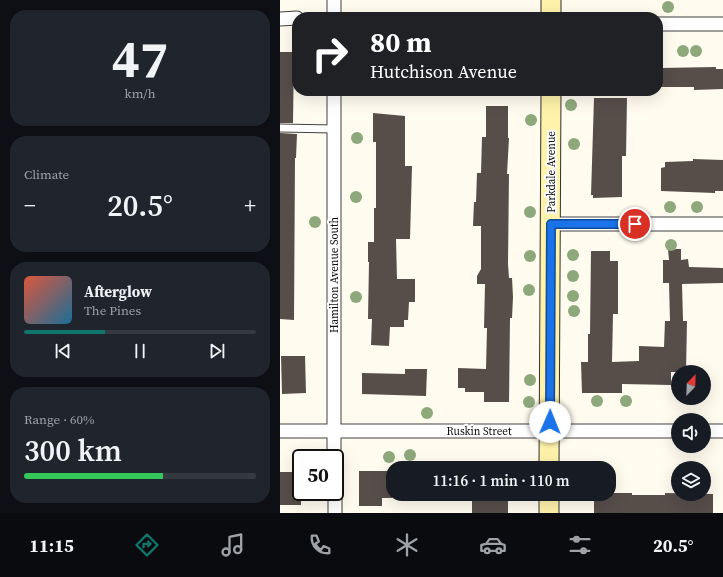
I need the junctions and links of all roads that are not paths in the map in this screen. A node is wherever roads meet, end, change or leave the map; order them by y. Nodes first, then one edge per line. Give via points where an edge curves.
1 (334, 0) edge
2 (551, 0) edge
3 (334, 12) edge
4 (551, 12) edge
5 (292, 18) edge
6 (280, 19) edge
7 (663, 24) edge
8 (723, 24) edge
9 (334, 96) edge
10 (551, 96) edge
11 (280, 128) edge
12 (334, 129) junction
13 (551, 224) junction
14 (723, 224) edge
15 (280, 431) edge
16 (334, 431) junction
17 (671, 431) edge
18 (711, 431) edge
19 (723, 431) edge
20 (550, 432) junction
21 (334, 449) edge
22 (550, 461) edge
23 (334, 501) edge
24 (549, 501) edge
25 (334, 513) edge
26 (549, 513) edge

1 - 3 street
2 - 4 main road
5 - 6 street
7 - 8 street
9 - 12 street, Hamilton Avenue South
10 - 13 main road, Parkdale Avenue
11 - 12 lane
12 - 16 street, Hamilton Avenue South
13 - 14 street
13 - 20 main road, Parkdale Avenue
15 - 16 street, Ruskin Street
16 - 20 street, Ruskin Street
16 - 21 street, Hamilton Avenue South
17 - 20 street, Ruskin Street
18 - 19 street
20 - 22 main road, Parkdale Avenue
23 - 25 street
24 - 26 main road

